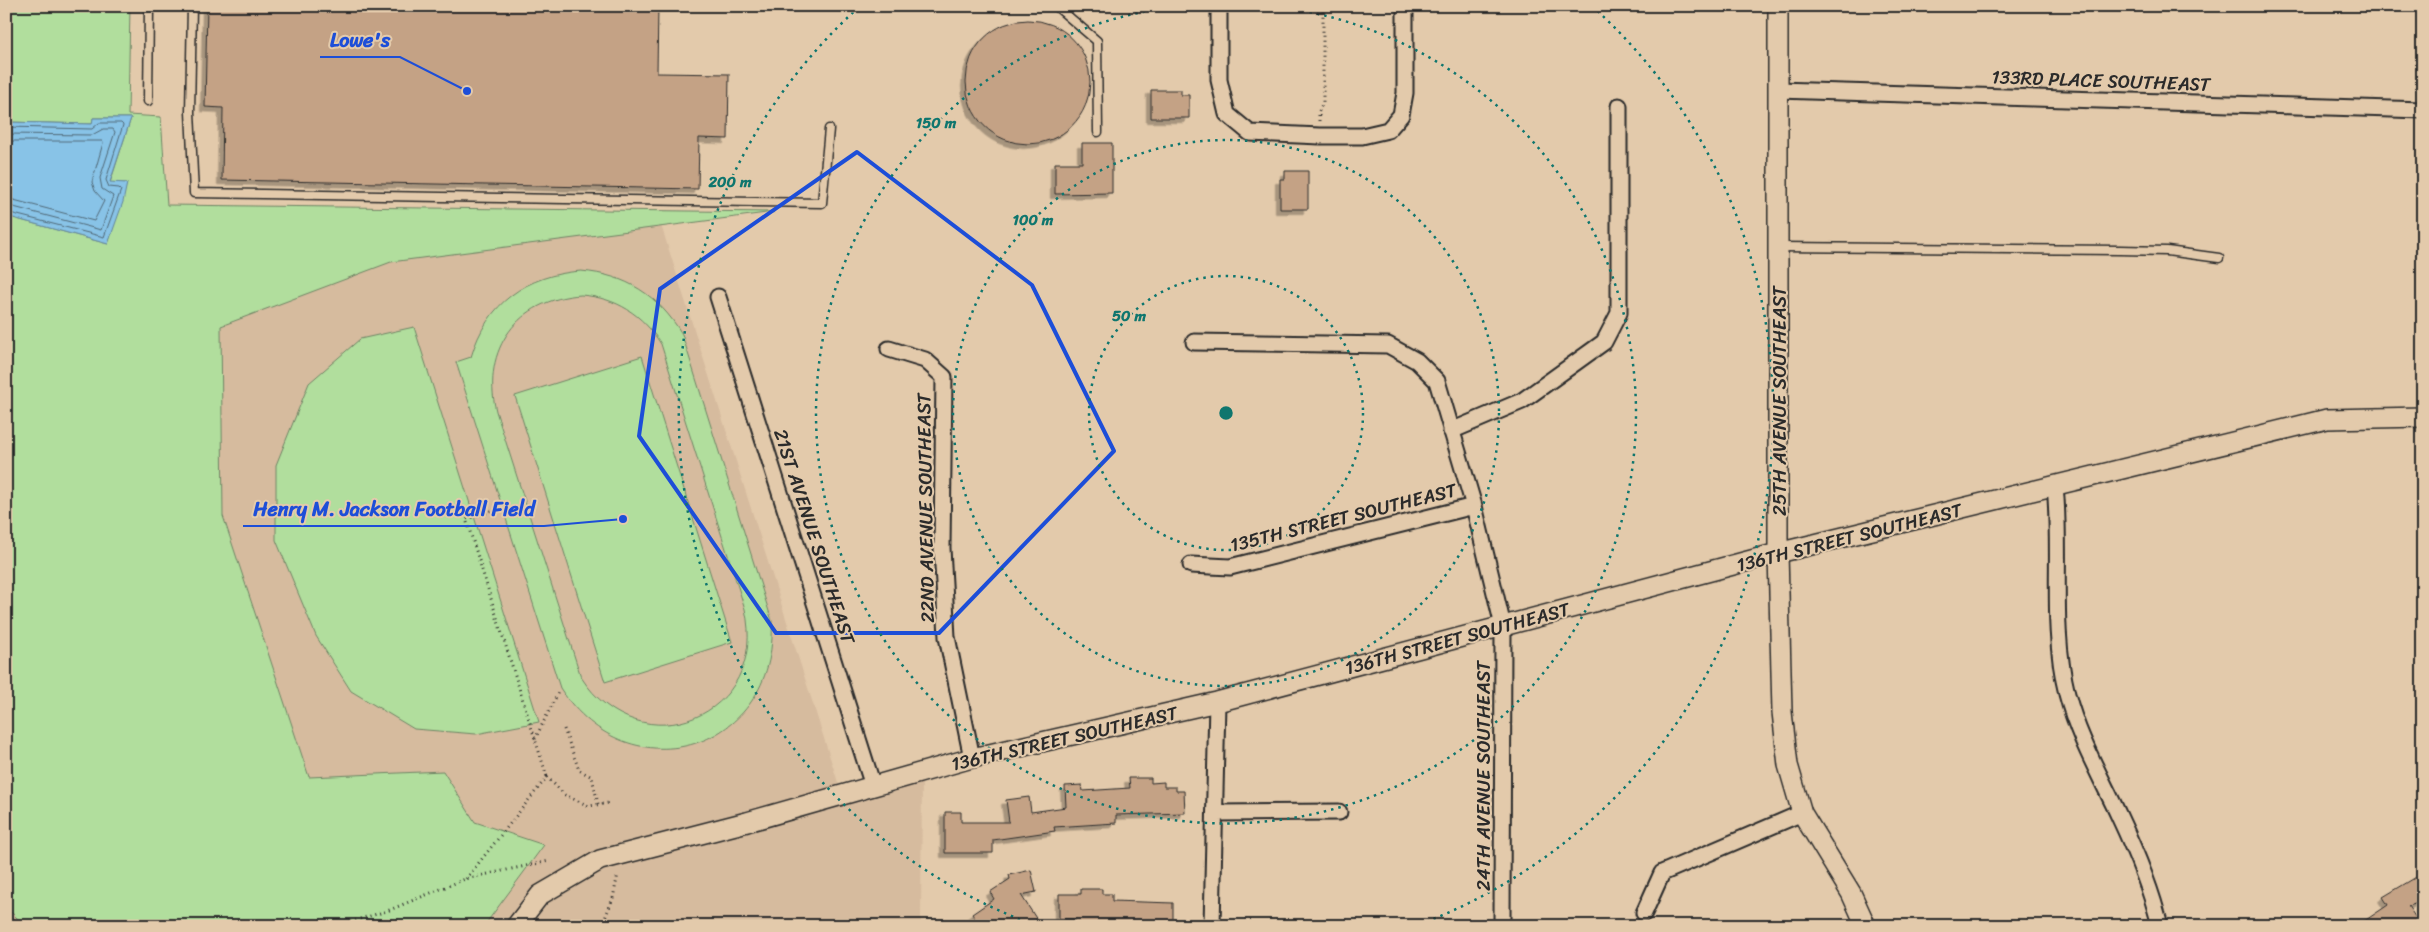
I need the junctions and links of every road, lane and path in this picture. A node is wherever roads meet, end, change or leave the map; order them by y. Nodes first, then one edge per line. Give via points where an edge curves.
1 (149, 6) edge
2 (192, 6) edge
3 (1056, 6) edge
4 (1219, 6) edge
5 (1323, 6) edge
6 (1405, 6) edge
7 (1778, 6) edge
8 (1778, 90) junction
9 (148, 101) dead end
10 (1619, 106) dead end
11 (2423, 110) edge
12 (829, 129) dead end
13 (1098, 132) dead end
14 (1320, 136) junction
15 (1779, 247) junction
16 (2219, 258) dead end
17 (718, 297) dead end
18 (1194, 342) dead end
19 (889, 349) dead end
20 (2423, 417) edge
21 (1451, 431) junction
22 (2055, 486) junction
23 (1474, 506) junction
24 (501, 508) dead end
25 (1778, 553) junction
26 (1191, 564) dead end
27 (1503, 626) junction
28 (559, 691) dead end
29 (1217, 702) junction
30 (564, 729) dead end
31 (535, 740) junction
32 (972, 758) junction
33 (547, 778) junction
34 (873, 786) junction
35 (609, 803) dead end
36 (598, 804) junction
37 (1339, 812) dead end
38 (1214, 813) junction
39 (1802, 813) junction
40 (549, 861) dead end
41 (618, 873) dead end
42 (465, 879) junction
43 (1644, 913) dead end
44 (336, 926) edge
45 (516, 926) edge
46 (602, 926) edge
47 (1212, 926) edge
48 (1502, 926) edge
49 (1866, 926) edge
50 (2160, 926) edge

1 - 9 lane
2 - 12 lane via 190,112 194,193 822,203
3 - 13 lane via 1097,41
4 - 14 street via 1219,80 1227,114 1250,133
5 - 14 path
6 - 14 street via 1405,93 1401,115 1388,130 1362,136
7 - 8 street, 25TH AVENUE SOUTHEAST
8 - 11 street, 133RD PLACE SOUTHEAST
8 - 15 street, 25TH AVENUE SOUTHEAST
10 - 21 street via 1620,313 1604,342 1522,401
15 - 16 lane via 2120,250
15 - 25 street, 25TH AVENUE SOUTHEAST
17 - 34 street, 21ST AVENUE SOUTHEAST
18 - 21 street, 24TH AVENUE SOUTHEAST via 1388,346 1417,361 1437,381
19 - 32 street, 22ND AVENUE SOUTHEAST via 925,360 944,377 942,548 947,636
20 - 22 street, 136TH STREET SOUTHEAST via 2327,419
21 - 23 street, 24TH AVENUE SOUTHEAST
22 - 25 street, 136TH STREET SOUTHEAST
22 - 50 street via 2059,632 2067,693 2079,732 2120,817
23 - 26 street, 135TH STREET SOUTHEAST via 1230,567
23 - 27 street, 24TH AVENUE SOUTHEAST
24 - 31 path via 466,519
25 - 27 street, 136TH STREET SOUTHEAST
25 - 39 street, 25TH AVENUE SOUTHEAST via 1782,712 1788,765
27 - 29 street, 136TH STREET SOUTHEAST
27 - 48 street, 24TH AVENUE SOUTHEAST
28 - 31 path
29 - 32 street, 136TH STREET SOUTHEAST
29 - 38 street
30 - 36 path via 579,770 592,777
31 - 33 path
32 - 34 street, 136TH STREET SOUTHEAST
33 - 36 path via 565,794 589,806
33 - 42 path
34 - 45 street, 136TH STREET SOUTHEAST via 600,860 540,895
35 - 36 path
37 - 38 street
38 - 47 street
39 - 43 street via 1662,874
39 - 49 street, 25TH AVENUE SOUTHEAST via 1851,893
40 - 42 path
41 - 46 path
42 - 44 path via 388,911

